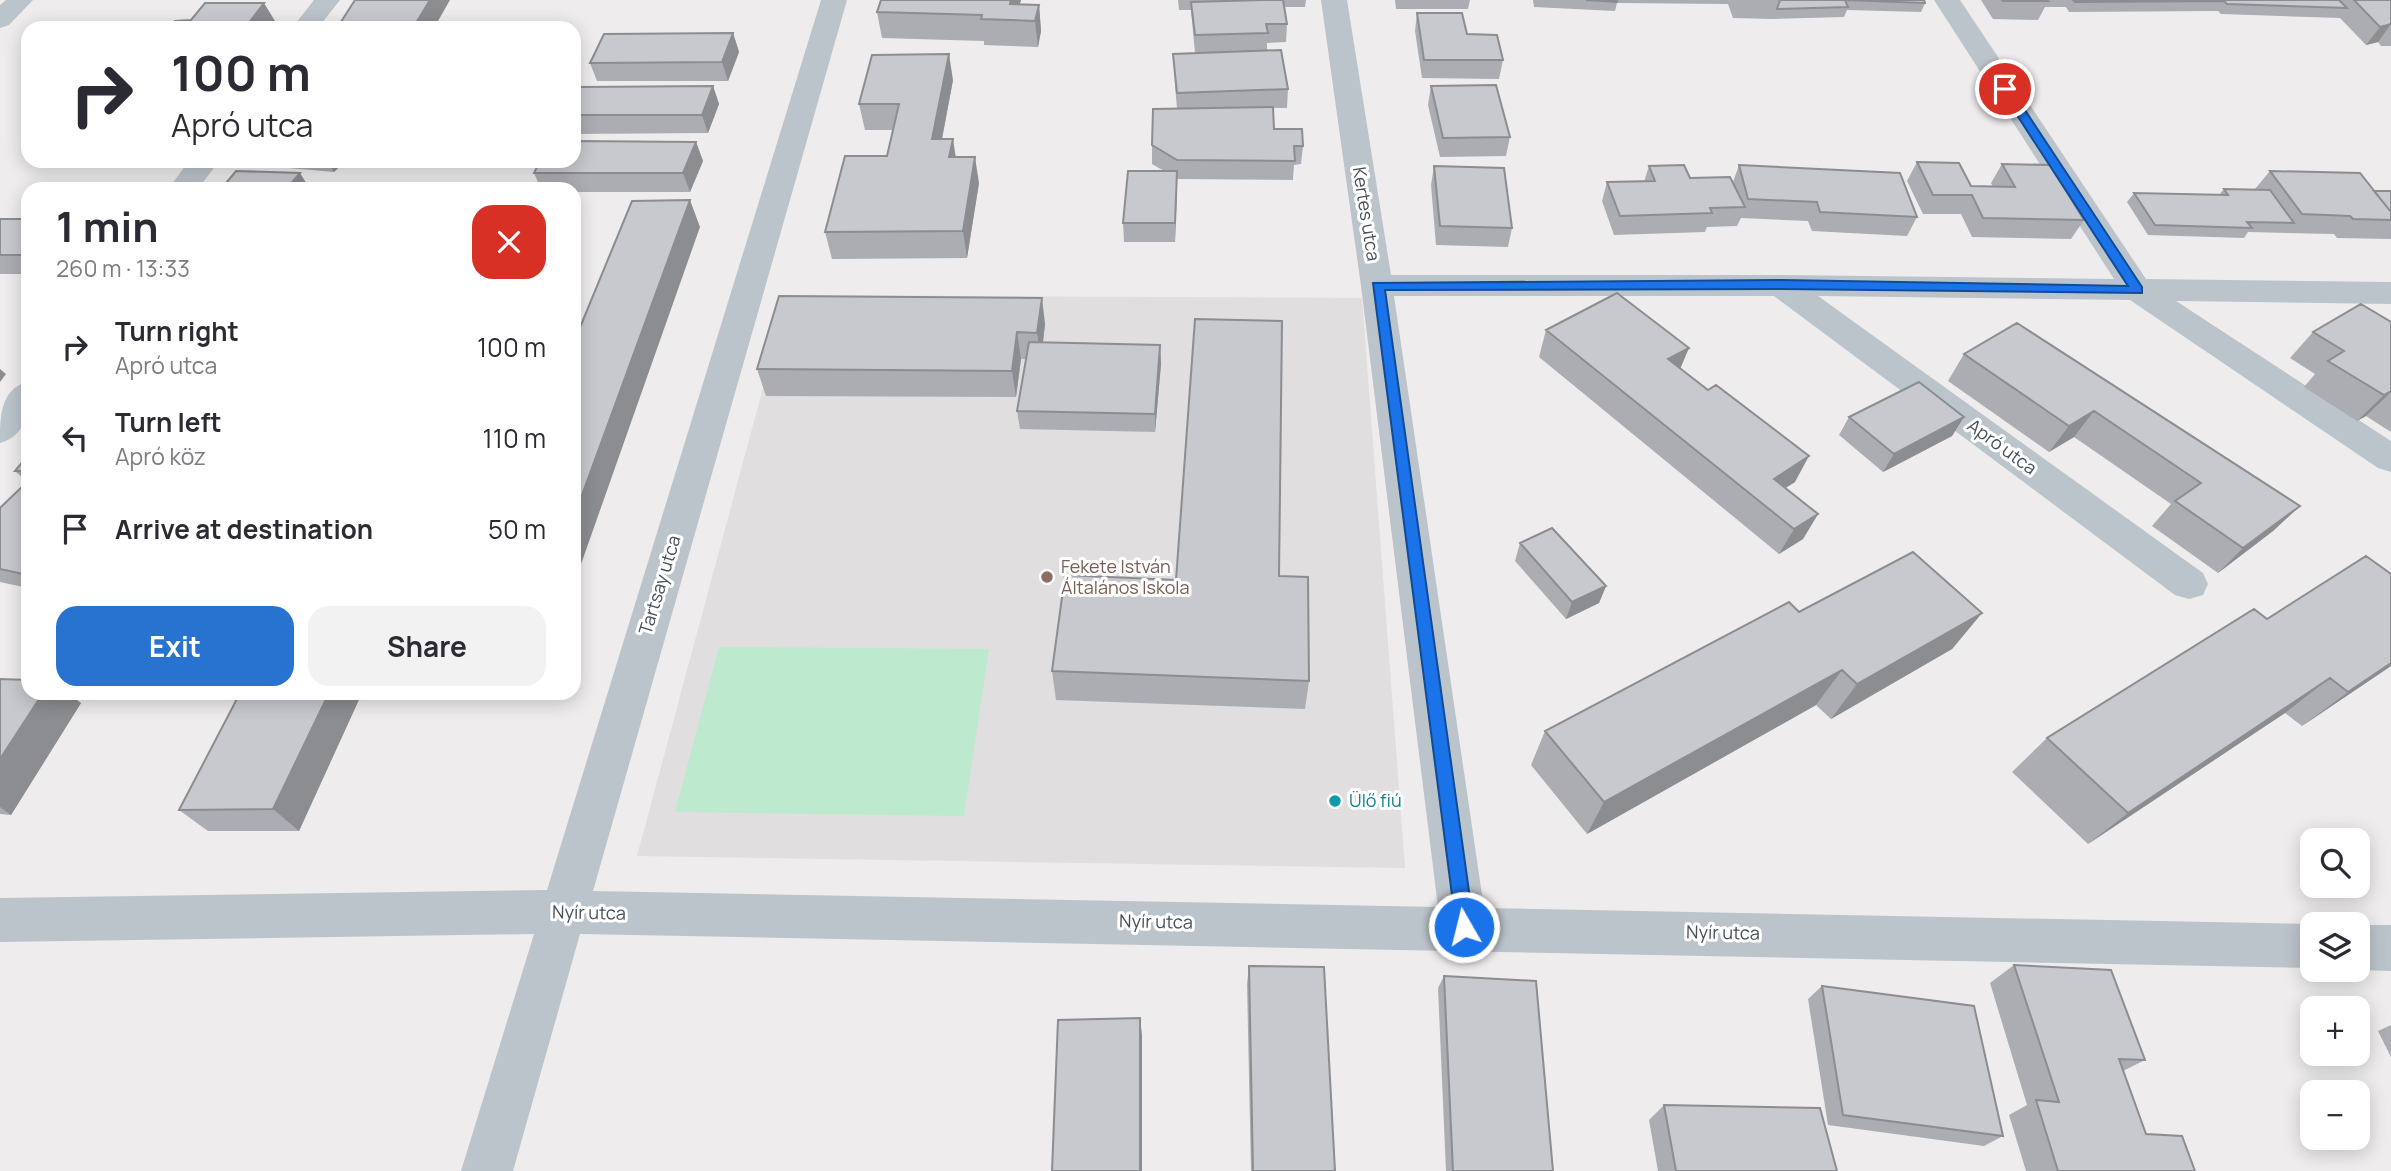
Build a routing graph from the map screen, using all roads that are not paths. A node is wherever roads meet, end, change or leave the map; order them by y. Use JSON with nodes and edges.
{"nodes":[{"id":1,"x":20,"y":0,"type":"edge"},
{"id":2,"x":327,"y":0,"type":"edge"},
{"id":3,"x":834,"y":0,"type":"edge"},
{"id":4,"x":1334,"y":0,"type":"edge"},
{"id":5,"x":1947,"y":0,"type":"edge"},
{"id":6,"x":0,"y":20,"type":"edge"},
{"id":7,"x":311,"y":21,"type":"edge"},
{"id":8,"x":1781,"y":285,"type":"junction"},
{"id":9,"x":1377,"y":286,"type":"junction"},
{"id":10,"x":2137,"y":290,"type":"junction"},
{"id":11,"x":2391,"y":292,"type":"edge"},
{"id":12,"x":21,"y":402,"type":"edge"},
{"id":13,"x":0,"y":430,"type":"edge"},
{"id":14,"x":2391,"y":459,"type":"edge"},
{"id":15,"x":2189,"y":584,"type":"dead end"},
{"id":16,"x":564,"y":912,"type":"junction"},
{"id":17,"x":0,"y":920,"type":"edge"},
{"id":18,"x":1464,"y":927,"type":"junction"},
{"id":19,"x":2300,"y":946,"type":"edge"},
{"id":20,"x":2370,"y":947,"type":"edge"},
{"id":21,"x":2391,"y":948,"type":"edge"},
{"id":22,"x":486,"y":1171,"type":"edge"}],
"edges":[{"from":1,"to":6,"type":"street"},
{"from":2,"to":7,"type":"street"},
{"from":3,"to":16,"type":"street","name":"Tartsay utca"},
{"from":4,"to":9,"type":"street","name":"Kertes utca"},
{"from":5,"to":10,"type":"street"},
{"from":8,"to":9,"type":"street"},
{"from":8,"to":10,"type":"street"},
{"from":8,"to":15,"type":"street","name":"Apró utca"},
{"from":9,"to":18,"type":"street","name":"Kertes utca"},
{"from":10,"to":11,"type":"street"},
{"from":10,"to":14,"type":"street"},
{"from":12,"to":13,"type":"street"},
{"from":16,"to":17,"type":"street","name":"Nyír utca"},
{"from":16,"to":18,"type":"street","name":"Nyír utca"},
{"from":16,"to":22,"type":"street","name":"Tartsay utca"},
{"from":18,"to":19,"type":"street","name":"Nyír utca"},
{"from":20,"to":21,"type":"street"}]}
